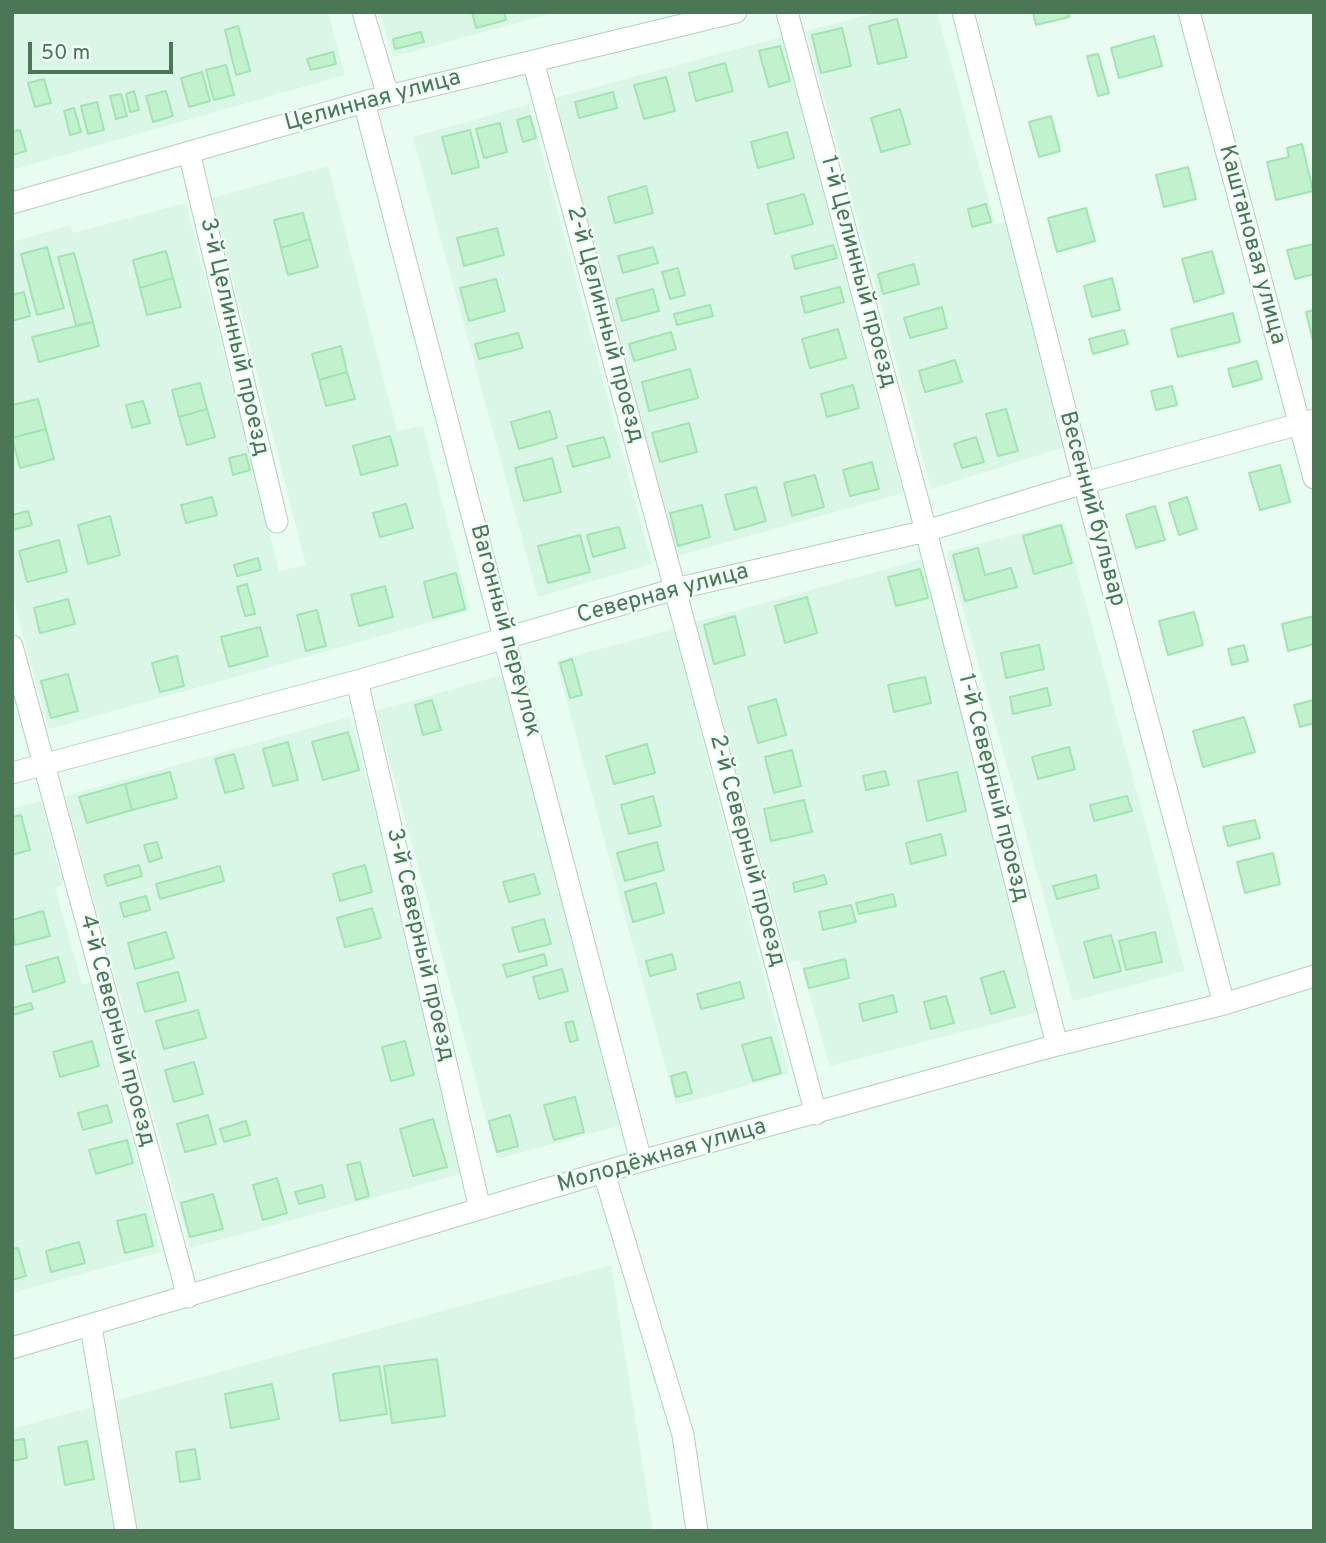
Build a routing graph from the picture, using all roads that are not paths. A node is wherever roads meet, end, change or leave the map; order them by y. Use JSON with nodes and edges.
{"nodes":[{"id":1,"x":363,"y":12,"type":"edge"},
{"id":2,"x":736,"y":12,"type":"edge"},
{"id":3,"x":787,"y":12,"type":"edge"},
{"id":4,"x":963,"y":12,"type":"edge"},
{"id":5,"x":1189,"y":12,"type":"edge"},
{"id":6,"x":533,"y":61,"type":"junction"},
{"id":7,"x":388,"y":96,"type":"junction"},
{"id":8,"x":364,"y":102,"type":"junction"},
{"id":9,"x":189,"y":152,"type":"junction"},
{"id":10,"x":12,"y":203,"type":"edge"},
{"id":11,"x":1306,"y":422,"type":"edge"},
{"id":12,"x":1314,"y":478,"type":"edge"},
{"id":13,"x":1084,"y":483,"type":"junction"},
{"id":14,"x":277,"y":522,"type":"dead end"},
{"id":15,"x":926,"y":531,"type":"junction"},
{"id":16,"x":675,"y":589,"type":"junction"},
{"id":17,"x":507,"y":639,"type":"junction"},
{"id":18,"x":12,"y":646,"type":"edge"},
{"id":19,"x":357,"y":681,"type":"junction"},
{"id":20,"x":44,"y":764,"type":"junction"},
{"id":21,"x":12,"y":773,"type":"edge"},
{"id":22,"x":1314,"y":976,"type":"edge"},
{"id":23,"x":1224,"y":1004,"type":"junction"},
{"id":24,"x":1057,"y":1045,"type":"junction"},
{"id":25,"x":816,"y":1114,"type":"junction"},
{"id":26,"x":641,"y":1161,"type":"junction"},
{"id":27,"x":604,"y":1173,"type":"junction"},
{"id":28,"x":481,"y":1209,"type":"junction"},
{"id":29,"x":188,"y":1297,"type":"junction"},
{"id":30,"x":91,"y":1326,"type":"junction"},
{"id":31,"x":12,"y":1348,"type":"edge"},
{"id":32,"x":127,"y":1531,"type":"edge"},
{"id":33,"x":696,"y":1531,"type":"edge"}],
"edges":[{"from":1,"to":7,"type":"street"},
{"from":2,"to":6,"type":"street","name":"Целинная улица"},
{"from":3,"to":15,"type":"street","name":"1-й Целинный проезд"},
{"from":4,"to":13,"type":"street","name":"Весенний бульвар"},
{"from":5,"to":11,"type":"street","name":"Каштановая улица"},
{"from":6,"to":7,"type":"street","name":"Целинная улица"},
{"from":6,"to":16,"type":"street","name":"2-й Целинный проезд"},
{"from":7,"to":8,"type":"street","name":"Целинная улица"},
{"from":8,"to":9,"type":"street","name":"Целинная улица"},
{"from":8,"to":17,"type":"street","name":"Вагонный переулок"},
{"from":9,"to":10,"type":"street","name":"Целинная улица"},
{"from":9,"to":14,"type":"street","name":"3-й Целинный проезд"},
{"from":11,"to":12,"type":"street","name":"Каштановая улица"},
{"from":11,"to":13,"type":"street","name":"Северная улица"},
{"from":13,"to":15,"type":"street","name":"Северная улица"},
{"from":13,"to":23,"type":"street","name":"Весенний бульвар"},
{"from":15,"to":16,"type":"street","name":"Северная улица"},
{"from":15,"to":24,"type":"street","name":"1-й Северный проезд"},
{"from":16,"to":17,"type":"street","name":"Северная улица"},
{"from":16,"to":25,"type":"street","name":"2-й Северный проезд"},
{"from":17,"to":19,"type":"street","name":"Северная улица"},
{"from":17,"to":26,"type":"street","name":"Вагонный переулок"},
{"from":18,"to":20,"type":"street","name":"4-й Северный проезд"},
{"from":19,"to":20,"type":"street","name":"Северная улица"},
{"from":19,"to":28,"type":"street","name":"3-й Северный проезд"},
{"from":20,"to":21,"type":"street","name":"Северная улица"},
{"from":20,"to":29,"type":"street","name":"4-й Северный проезд"},
{"from":22,"to":23,"type":"street","name":"Молодёжная улица"},
{"from":23,"to":24,"type":"street","name":"Молодёжная улица"},
{"from":24,"to":25,"type":"street","name":"Молодёжная улица"},
{"from":25,"to":26,"type":"street","name":"Молодёжная улица"},
{"from":26,"to":27,"type":"street","name":"Молодёжная улица"},
{"from":27,"to":28,"type":"street","name":"Молодёжная улица"},
{"from":27,"to":33,"type":"street"},
{"from":28,"to":29,"type":"street","name":"Молодёжная улица"},
{"from":29,"to":30,"type":"street","name":"Молодёжная улица"},
{"from":30,"to":31,"type":"street","name":"Молодёжная улица"},
{"from":30,"to":32,"type":"street"}]}
